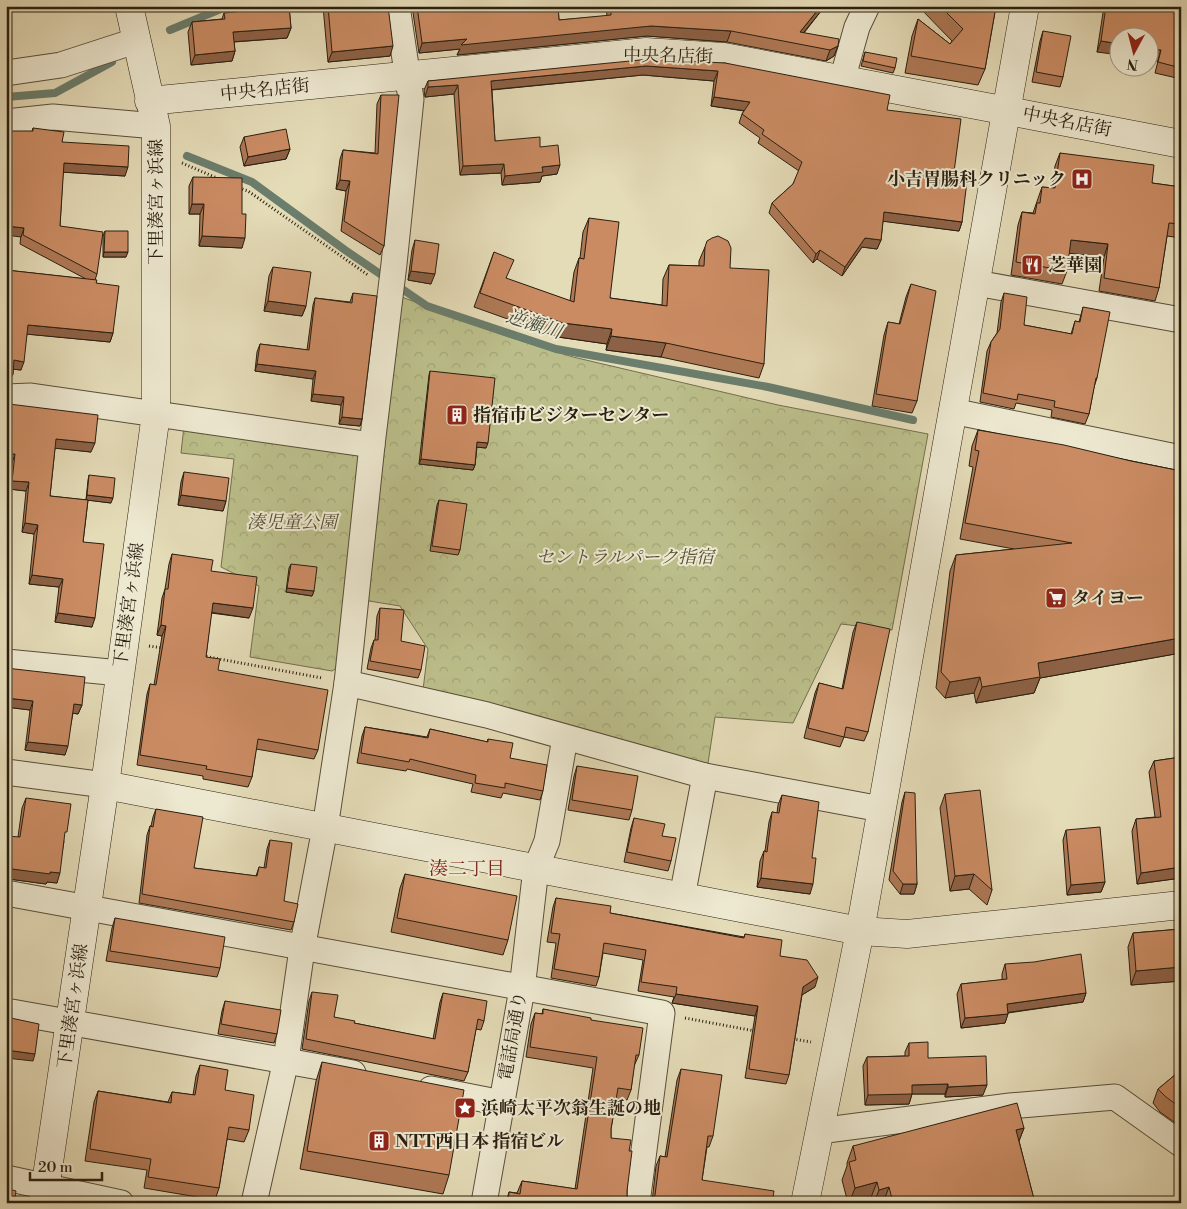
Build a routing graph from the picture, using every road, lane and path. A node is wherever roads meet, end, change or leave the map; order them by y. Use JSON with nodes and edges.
{"nodes":[{"id":1,"x":128,"y":6,"type":"edge"},
{"id":2,"x":398,"y":6,"type":"edge"},
{"id":3,"x":867,"y":6,"type":"edge"},
{"id":4,"x":1025,"y":6,"type":"edge"},
{"id":5,"x":135,"y":41,"type":"junction"},
{"id":6,"x":6,"y":73,"type":"edge"},
{"id":7,"x":407,"y":75,"type":"junction"},
{"id":8,"x":842,"y":80,"type":"junction"},
{"id":9,"x":1006,"y":111,"type":"junction"},
{"id":10,"x":6,"y":122,"type":"edge"},
{"id":11,"x":154,"y":126,"type":"junction"},
{"id":12,"x":1181,"y":144,"type":"edge"},
{"id":13,"x":220,"y":180,"type":"edge"},
{"id":14,"x":239,"y":188,"type":"edge"},
{"id":15,"x":976,"y":283,"type":"junction"},
{"id":16,"x":391,"y":292,"type":"junction"},
{"id":17,"x":1181,"y":320,"type":"edge"},
{"id":18,"x":6,"y":397,"type":"edge"},
{"id":19,"x":952,"y":411,"type":"junction"},
{"id":20,"x":156,"y":414,"type":"junction"},
{"id":21,"x":372,"y":445,"type":"junction"},
{"id":22,"x":1181,"y":458,"type":"edge"},
{"id":23,"x":124,"y":641,"type":"junction"},
{"id":24,"x":172,"y":650,"type":"edge"},
{"id":25,"x":202,"y":656,"type":"edge"},
{"id":26,"x":6,"y":662,"type":"edge"},
{"id":27,"x":120,"y":674,"type":"junction"},
{"id":28,"x":347,"y":683,"type":"junction"},
{"id":29,"x":565,"y":738,"type":"junction"},
{"id":30,"x":6,"y":772,"type":"edge"},
{"id":31,"x":705,"y":776,"type":"junction"},
{"id":32,"x":105,"y":785,"type":"junction"},
{"id":33,"x":882,"y":810,"type":"junction"},
{"id":34,"x":325,"y":828,"type":"junction"},
{"id":35,"x":536,"y":868,"type":"junction"},
{"id":36,"x":6,"y":893,"type":"edge"},
{"id":37,"x":682,"y":897,"type":"junction"},
{"id":38,"x":1181,"y":905,"type":"edge"},
{"id":39,"x":87,"y":908,"type":"junction"},
{"id":40,"x":860,"y":931,"type":"junction"},
{"id":41,"x":302,"y":949,"type":"junction"},
{"id":42,"x":522,"y":989,"type":"junction"},
{"id":43,"x":6,"y":1011,"type":"edge"},
{"id":44,"x":662,"y":1013,"type":"junction"},
{"id":45,"x":70,"y":1022,"type":"junction"},
{"id":46,"x":759,"y":1032,"type":"edge"},
{"id":47,"x":788,"y":1038,"type":"edge"},
{"id":48,"x":836,"y":1047,"type":"junction"},
{"id":49,"x":286,"y":1060,"type":"junction"},
{"id":50,"x":370,"y":1077,"type":"edge"},
{"id":51,"x":408,"y":1084,"type":"edge"},
{"id":52,"x":502,"y":1103,"type":"junction"},
{"id":53,"x":819,"y":1131,"type":"junction"},
{"id":54,"x":1181,"y":1144,"type":"edge"},
{"id":55,"x":6,"y":1178,"type":"edge"},
{"id":56,"x":45,"y":1195,"type":"edge"},
{"id":57,"x":121,"y":1203,"type":"edge"},
{"id":58,"x":254,"y":1203,"type":"edge"},
{"id":59,"x":484,"y":1203,"type":"edge"},
{"id":60,"x":637,"y":1203,"type":"edge"},
{"id":61,"x":805,"y":1203,"type":"edge"}],
"edges":[{"from":1,"to":5,"type":"street","name":"下里湊宮ヶ浜線"},
{"from":2,"to":7,"type":"street"},
{"from":3,"to":8,"type":"street"},
{"from":4,"to":9,"type":"street"},
{"from":5,"to":6,"type":"street"},
{"from":5,"to":11,"type":"street","name":"下里湊宮ヶ浜線"},
{"from":7,"to":8,"type":"street","name":"中央名店街"},
{"from":7,"to":11,"type":"street","name":"中央名店街"},
{"from":7,"to":16,"type":"street"},
{"from":8,"to":9,"type":"street","name":"中央名店街"},
{"from":9,"to":12,"type":"street","name":"中央名店街"},
{"from":9,"to":15,"type":"street"},
{"from":10,"to":11,"type":"street"},
{"from":11,"to":13,"type":"path"},
{"from":11,"to":20,"type":"street","name":"下里湊宮ヶ浜線"},
{"from":14,"to":16,"type":"path"},
{"from":15,"to":17,"type":"street"},
{"from":15,"to":19,"type":"street"},
{"from":16,"to":21,"type":"street"},
{"from":18,"to":20,"type":"street"},
{"from":19,"to":22,"type":"street"},
{"from":19,"to":33,"type":"street"},
{"from":20,"to":21,"type":"street"},
{"from":20,"to":23,"type":"street","name":"下里湊宮ヶ浜線"},
{"from":21,"to":28,"type":"street"},
{"from":23,"to":24,"type":"path"},
{"from":23,"to":27,"type":"street","name":"下里湊宮ヶ浜線"},
{"from":25,"to":28,"type":"path"},
{"from":26,"to":27,"type":"street"},
{"from":27,"to":32,"type":"street","name":"下里湊宮ヶ浜線"},
{"from":28,"to":29,"type":"street"},
{"from":28,"to":34,"type":"street"},
{"from":29,"to":31,"type":"street"},
{"from":29,"to":35,"type":"street","name":"電話局通り"},
{"from":30,"to":32,"type":"street"},
{"from":31,"to":33,"type":"street"},
{"from":31,"to":37,"type":"street"},
{"from":32,"to":34,"type":"street"},
{"from":32,"to":39,"type":"street","name":"下里湊宮ヶ浜線"},
{"from":33,"to":40,"type":"street"},
{"from":34,"to":35,"type":"street"},
{"from":34,"to":41,"type":"street"},
{"from":35,"to":37,"type":"street"},
{"from":35,"to":42,"type":"street","name":"電話局通り"},
{"from":36,"to":39,"type":"street"},
{"from":37,"to":40,"type":"street"},
{"from":38,"to":40,"type":"street"},
{"from":39,"to":41,"type":"street"},
{"from":39,"to":45,"type":"street","name":"下里湊宮ヶ浜線"},
{"from":40,"to":48,"type":"street"},
{"from":41,"to":42,"type":"street"},
{"from":41,"to":49,"type":"street"},
{"from":42,"to":44,"type":"street"},
{"from":42,"to":52,"type":"street","name":"電話局通り"},
{"from":43,"to":45,"type":"street"},
{"from":44,"to":46,"type":"path"},
{"from":44,"to":60,"type":"street"},
{"from":45,"to":49,"type":"street"},
{"from":45,"to":56,"type":"street","name":"下里湊宮ヶ浜線"},
{"from":47,"to":48,"type":"path"},
{"from":48,"to":53,"type":"street"},
{"from":49,"to":50,"type":"street"},
{"from":49,"to":58,"type":"street"},
{"from":51,"to":52,"type":"street"},
{"from":52,"to":59,"type":"street","name":"電話局通り"},
{"from":53,"to":54,"type":"street"},
{"from":53,"to":61,"type":"street"},
{"from":55,"to":56,"type":"street"},
{"from":56,"to":57,"type":"street"}]}
